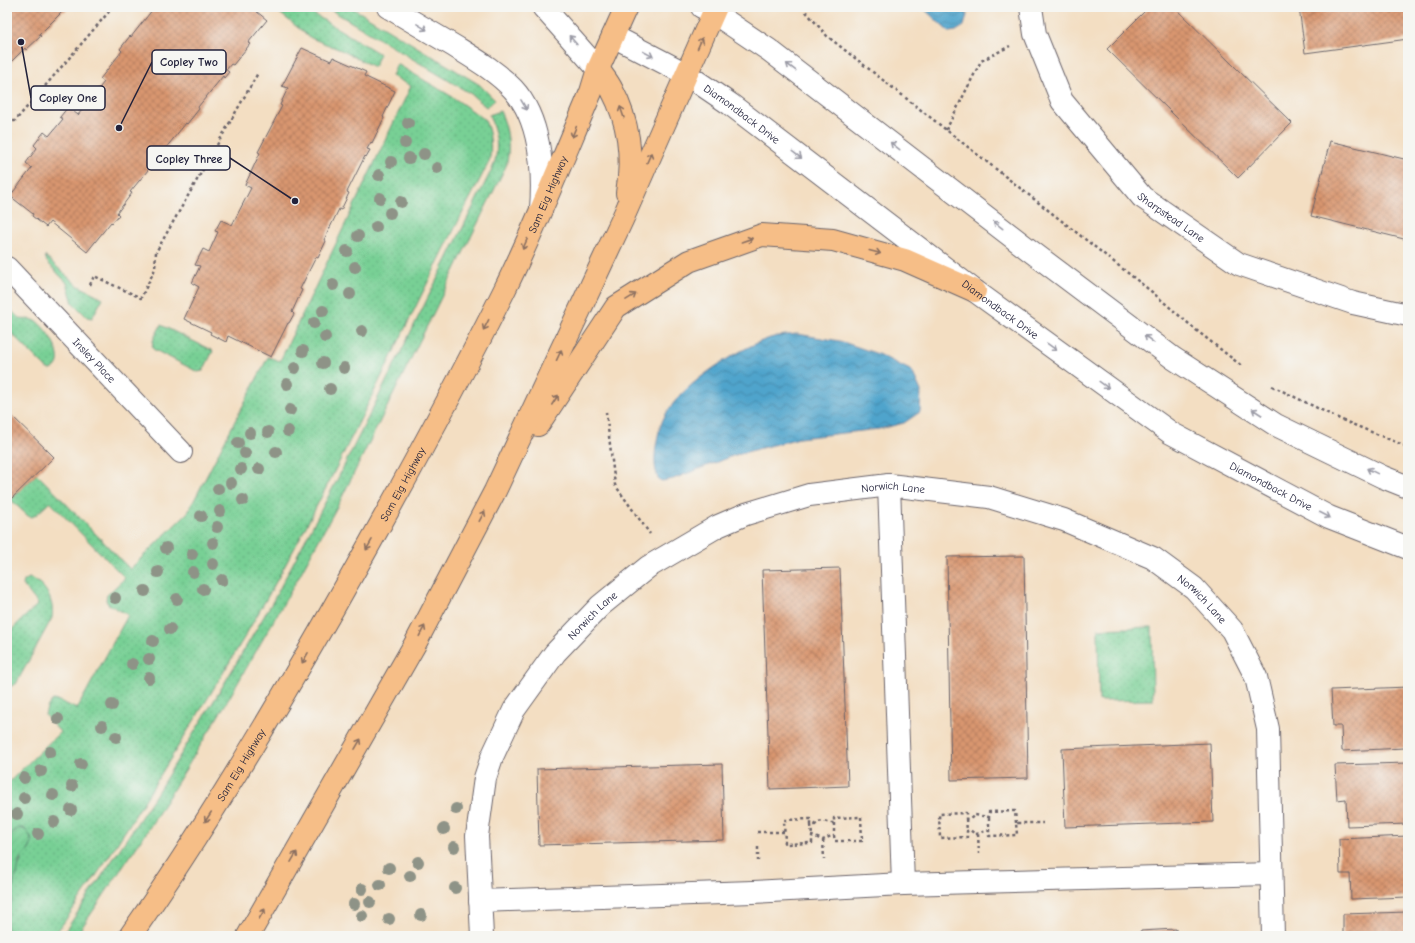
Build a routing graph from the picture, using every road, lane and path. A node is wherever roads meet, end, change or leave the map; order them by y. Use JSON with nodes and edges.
{"nodes":[{"id":1,"x":113,"y":7,"type":"edge"},
{"id":2,"x":388,"y":7,"type":"edge"},
{"id":3,"x":543,"y":7,"type":"edge"},
{"id":4,"x":626,"y":7,"type":"edge"},
{"id":5,"x":802,"y":7,"type":"edge"},
{"id":6,"x":1031,"y":7,"type":"edge"},
{"id":7,"x":711,"y":9,"type":"edge"},
{"id":8,"x":1035,"y":34,"type":"junction"},
{"id":9,"x":613,"y":36,"type":"junction"},
{"id":10,"x":598,"y":69,"type":"junction"},
{"id":11,"x":258,"y":73,"type":"dead end"},
{"id":12,"x":686,"y":74,"type":"junction"},
{"id":13,"x":7,"y":121,"type":"edge"},
{"id":14,"x":946,"y":130,"type":"junction"},
{"id":15,"x":541,"y":208,"type":"junction"},
{"id":16,"x":622,"y":220,"type":"junction"},
{"id":17,"x":7,"y":268,"type":"edge"},
{"id":18,"x":90,"y":286,"type":"dead end"},
{"id":19,"x":975,"y":291,"type":"junction"},
{"id":20,"x":1408,"y":315,"type":"edge"},
{"id":21,"x":1245,"y":369,"type":"dead end"},
{"id":22,"x":1267,"y":383,"type":"dead end"},
{"id":23,"x":606,"y":412,"type":"dead end"},
{"id":24,"x":1408,"y":447,"type":"edge"},
{"id":25,"x":181,"y":452,"type":"dead end"},
{"id":26,"x":889,"y":485,"type":"junction"},
{"id":27,"x":1408,"y":487,"type":"edge"},
{"id":28,"x":495,"y":492,"type":"junction"},
{"id":29,"x":1408,"y":548,"type":"edge"},
{"id":30,"x":667,"y":556,"type":"junction"},
{"id":31,"x":989,"y":818,"type":"junction"},
{"id":32,"x":966,"y":819,"type":"junction"},
{"id":33,"x":1016,"y":823,"type":"junction"},
{"id":34,"x":1043,"y":823,"type":"dead end"},
{"id":35,"x":834,"y":824,"type":"junction"},
{"id":36,"x":811,"y":825,"type":"junction"},
{"id":37,"x":990,"y":830,"type":"junction"},
{"id":38,"x":967,"y":831,"type":"junction"},
{"id":39,"x":758,"y":832,"type":"dead end"},
{"id":40,"x":785,"y":832,"type":"junction"},
{"id":41,"x":978,"y":834,"type":"junction"},
{"id":42,"x":812,"y":836,"type":"junction"},
{"id":43,"x":834,"y":836,"type":"junction"},
{"id":44,"x":823,"y":840,"type":"junction"},
{"id":45,"x":758,"y":847,"type":"dead end"},
{"id":46,"x":979,"y":854,"type":"dead end"},
{"id":47,"x":824,"y":859,"type":"dead end"},
{"id":48,"x":758,"y":861,"type":"dead end"},
{"id":49,"x":1271,"y":874,"type":"junction"},
{"id":50,"x":903,"y":884,"type":"junction"},
{"id":51,"x":480,"y":901,"type":"junction"},
{"id":52,"x":149,"y":909,"type":"junction"},
{"id":53,"x":123,"y":936,"type":"edge"},
{"id":54,"x":130,"y":936,"type":"edge"},
{"id":55,"x":248,"y":936,"type":"edge"},
{"id":56,"x":482,"y":936,"type":"edge"},
{"id":57,"x":1274,"y":936,"type":"edge"}],
"edges":[{"from":1,"to":13,"type":"path"},
{"from":2,"to":15,"type":"street","one_way":true},
{"from":10,"to":3,"type":"street","one_way":true},
{"from":4,"to":9,"type":"main road","name":"Sam Eig Highway"},
{"from":5,"to":14,"type":"path"},
{"from":6,"to":8,"type":"street","name":"Sharpstead Lane"},
{"from":12,"to":7,"type":"main road","one_way":true},
{"from":27,"to":7,"type":"street","one_way":true},
{"from":8,"to":14,"type":"path"},
{"from":8,"to":20,"type":"street","name":"Sharpstead Lane"},
{"from":9,"to":10,"type":"main road","name":"Sam Eig Highway"},
{"from":9,"to":12,"type":"street","name":"Diamondback Drive","one_way":true},
{"from":10,"to":15,"type":"main road","name":"Sam Eig Highway","one_way":true},
{"from":16,"to":10,"type":"main road","one_way":true},
{"from":11,"to":18,"type":"path"},
{"from":16,"to":12,"type":"main road","one_way":true},
{"from":12,"to":19,"type":"street","name":"Diamondback Drive","one_way":true},
{"from":14,"to":21,"type":"path"},
{"from":15,"to":52,"type":"main road","name":"Sam Eig Highway","one_way":true},
{"from":28,"to":16,"type":"main road","one_way":true},
{"from":17,"to":25,"type":"street","name":"Insley Place"},
{"from":28,"to":19,"type":"main road","one_way":true},
{"from":19,"to":29,"type":"street","name":"Diamondback Drive","one_way":true},
{"from":22,"to":24,"type":"path"},
{"from":23,"to":30,"type":"path"},
{"from":26,"to":30,"type":"street","name":"Norwich Lane"},
{"from":26,"to":49,"type":"street","name":"Norwich Lane"},
{"from":26,"to":50,"type":"street"},
{"from":55,"to":28,"type":"main road","one_way":true},
{"from":30,"to":51,"type":"street","name":"Norwich Lane"},
{"from":31,"to":32,"type":"path"},
{"from":31,"to":33,"type":"path"},
{"from":31,"to":37,"type":"path"},
{"from":32,"to":38,"type":"path"},
{"from":32,"to":38,"type":"path"},
{"from":33,"to":34,"type":"path"},
{"from":33,"to":37,"type":"path"},
{"from":35,"to":36,"type":"path"},
{"from":35,"to":43,"type":"path"},
{"from":35,"to":43,"type":"path"},
{"from":36,"to":40,"type":"path"},
{"from":36,"to":42,"type":"path"},
{"from":37,"to":41,"type":"path"},
{"from":38,"to":41,"type":"path"},
{"from":39,"to":40,"type":"path"},
{"from":40,"to":42,"type":"path"},
{"from":41,"to":46,"type":"path"},
{"from":42,"to":44,"type":"path"},
{"from":43,"to":44,"type":"path"},
{"from":44,"to":47,"type":"path"},
{"from":45,"to":48,"type":"path"},
{"from":49,"to":50,"type":"street"},
{"from":49,"to":57,"type":"street","name":"Norwich Lane"},
{"from":50,"to":51,"type":"street"},
{"from":51,"to":56,"type":"street","name":"Norwich Lane"},
{"from":52,"to":53,"type":"main road"},
{"from":52,"to":54,"type":"main road","name":"Sam Eig Highway"}]}
